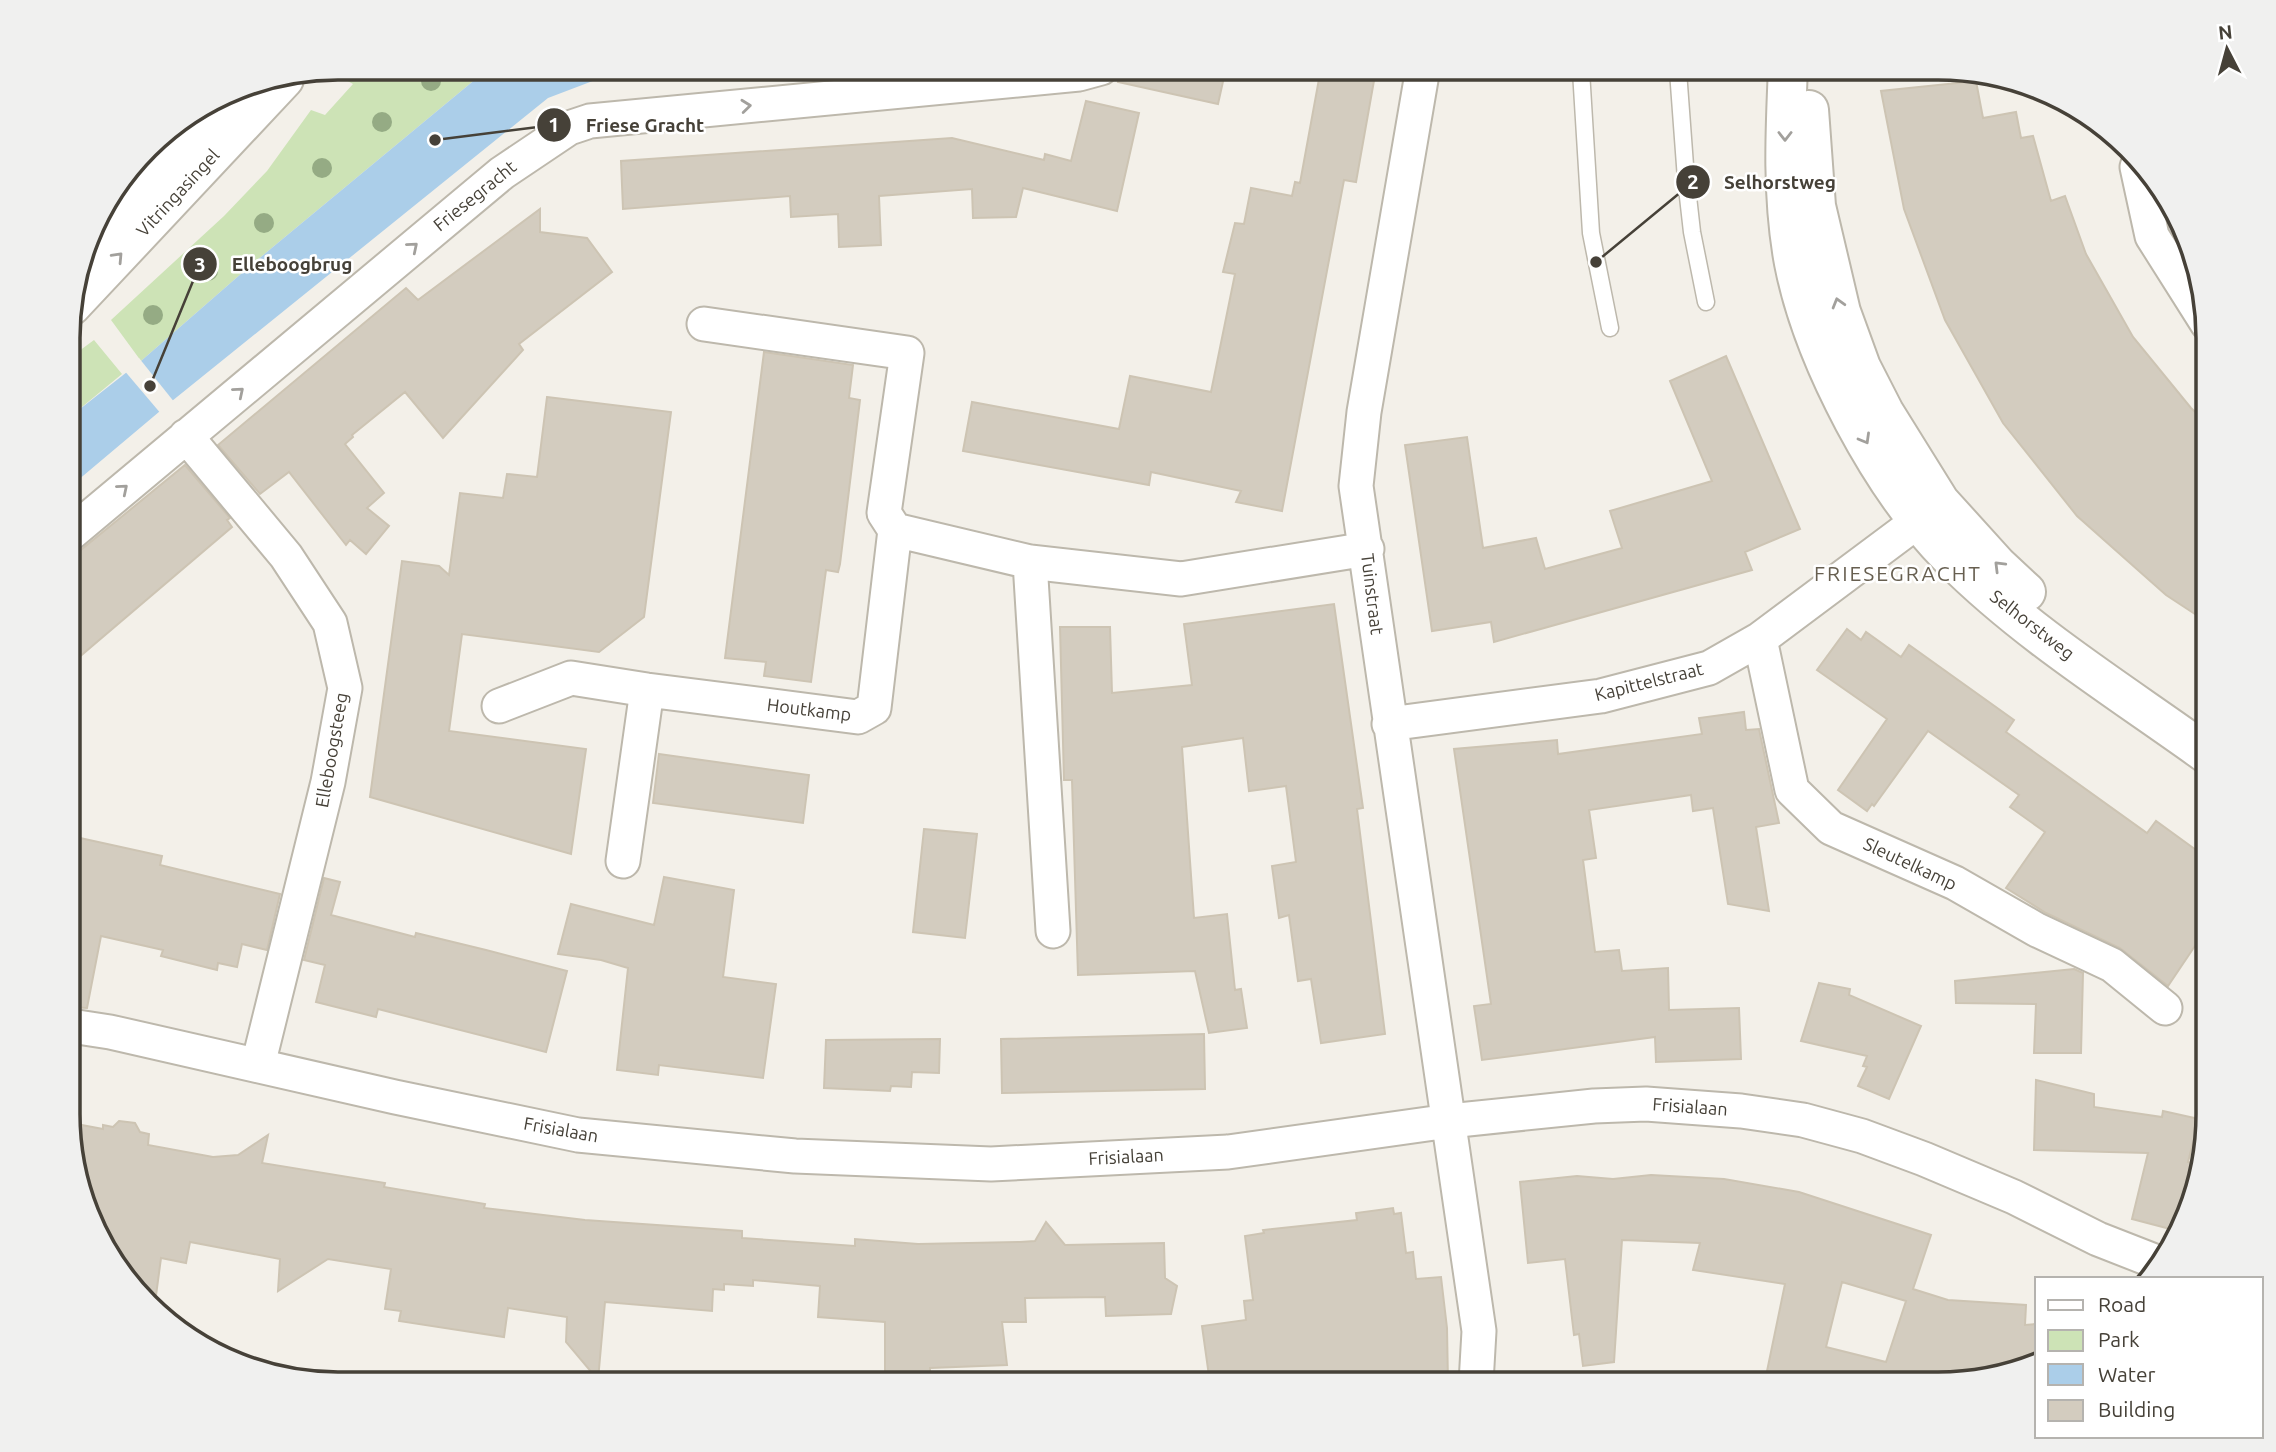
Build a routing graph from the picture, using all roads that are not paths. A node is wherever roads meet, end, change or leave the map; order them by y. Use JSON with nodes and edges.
{"nodes":[{"id":1,"x":1017,"y":80,"type":"edge"},
{"id":2,"x":1421,"y":80,"type":"edge"},
{"id":3,"x":1582,"y":80,"type":"edge"},
{"id":4,"x":1679,"y":80,"type":"edge"},
{"id":5,"x":1799,"y":80,"type":"edge"},
{"id":6,"x":275,"y":88,"type":"edge"},
{"id":7,"x":213,"y":113,"type":"edge"},
{"id":8,"x":2140,"y":179,"type":"edge"},
{"id":9,"x":106,"y":227,"type":"edge"},
{"id":10,"x":85,"y":292,"type":"edge"},
{"id":11,"x":2192,"y":300,"type":"edge"},
{"id":12,"x":1706,"y":302,"type":"dead end"},
{"id":13,"x":704,"y":324,"type":"dead end"},
{"id":14,"x":1611,"y":328,"type":"dead end"},
{"id":15,"x":186,"y":436,"type":"junction"},
{"id":16,"x":1928,"y":511,"type":"junction"},
{"id":17,"x":80,"y":525,"type":"edge"},
{"id":18,"x":895,"y":530,"type":"junction"},
{"id":19,"x":1367,"y":549,"type":"junction"},
{"id":20,"x":1030,"y":562,"type":"junction"},
{"id":21,"x":1760,"y":639,"type":"junction"},
{"id":22,"x":647,"y":690,"type":"junction"},
{"id":23,"x":499,"y":706,"type":"dead end"},
{"id":24,"x":2196,"y":720,"type":"edge"},
{"id":25,"x":1389,"y":724,"type":"junction"},
{"id":26,"x":2196,"y":746,"type":"edge"},
{"id":27,"x":623,"y":861,"type":"dead end"},
{"id":28,"x":1053,"y":931,"type":"dead end"},
{"id":29,"x":2165,"y":1008,"type":"dead end"},
{"id":30,"x":80,"y":1027,"type":"edge"},
{"id":31,"x":258,"y":1065,"type":"junction"},
{"id":32,"x":1449,"y":1121,"type":"junction"},
{"id":33,"x":2150,"y":1259,"type":"edge"},
{"id":34,"x":1477,"y":1372,"type":"edge"}],
"edges":[{"from":15,"to":1,"type":"street","name":"Friesegracht","one_way":true},
{"from":2,"to":19,"type":"street","name":"Tuinstraat"},
{"from":3,"to":14,"type":"lane"},
{"from":4,"to":12,"type":"lane"},
{"from":5,"to":16,"type":"street","name":"Selhorstweg"},
{"from":10,"to":6,"type":"street","name":"Vitringasingel","one_way":true},
{"from":7,"to":9,"type":"street","name":"Vitringasingel"},
{"from":8,"to":11,"type":"street"},
{"from":13,"to":18,"type":"street","name":"Houtkamp"},
{"from":17,"to":15,"type":"street","name":"Friesegracht","one_way":true},
{"from":15,"to":31,"type":"street","name":"Elleboogsteeg"},
{"from":16,"to":21,"type":"street","name":"Kapittelstraat"},
{"from":24,"to":16,"type":"street","name":"Selhorstweg","one_way":true},
{"from":16,"to":26,"type":"street","name":"Selhorstweg"},
{"from":18,"to":20,"type":"street"},
{"from":18,"to":22,"type":"street","name":"Houtkamp"},
{"from":19,"to":20,"type":"street"},
{"from":19,"to":25,"type":"street","name":"Tuinstraat"},
{"from":20,"to":28,"type":"street"},
{"from":21,"to":25,"type":"street","name":"Kapittelstraat"},
{"from":21,"to":29,"type":"street","name":"Sleutelkamp"},
{"from":22,"to":23,"type":"street","name":"Houtkamp"},
{"from":22,"to":27,"type":"street"},
{"from":25,"to":32,"type":"street","name":"Tuinstraat"},
{"from":30,"to":31,"type":"street","name":"Frisialaan"},
{"from":31,"to":32,"type":"street","name":"Frisialaan"},
{"from":32,"to":33,"type":"street","name":"Frisialaan"},
{"from":32,"to":34,"type":"street","name":"Tuinstraat"}]}
